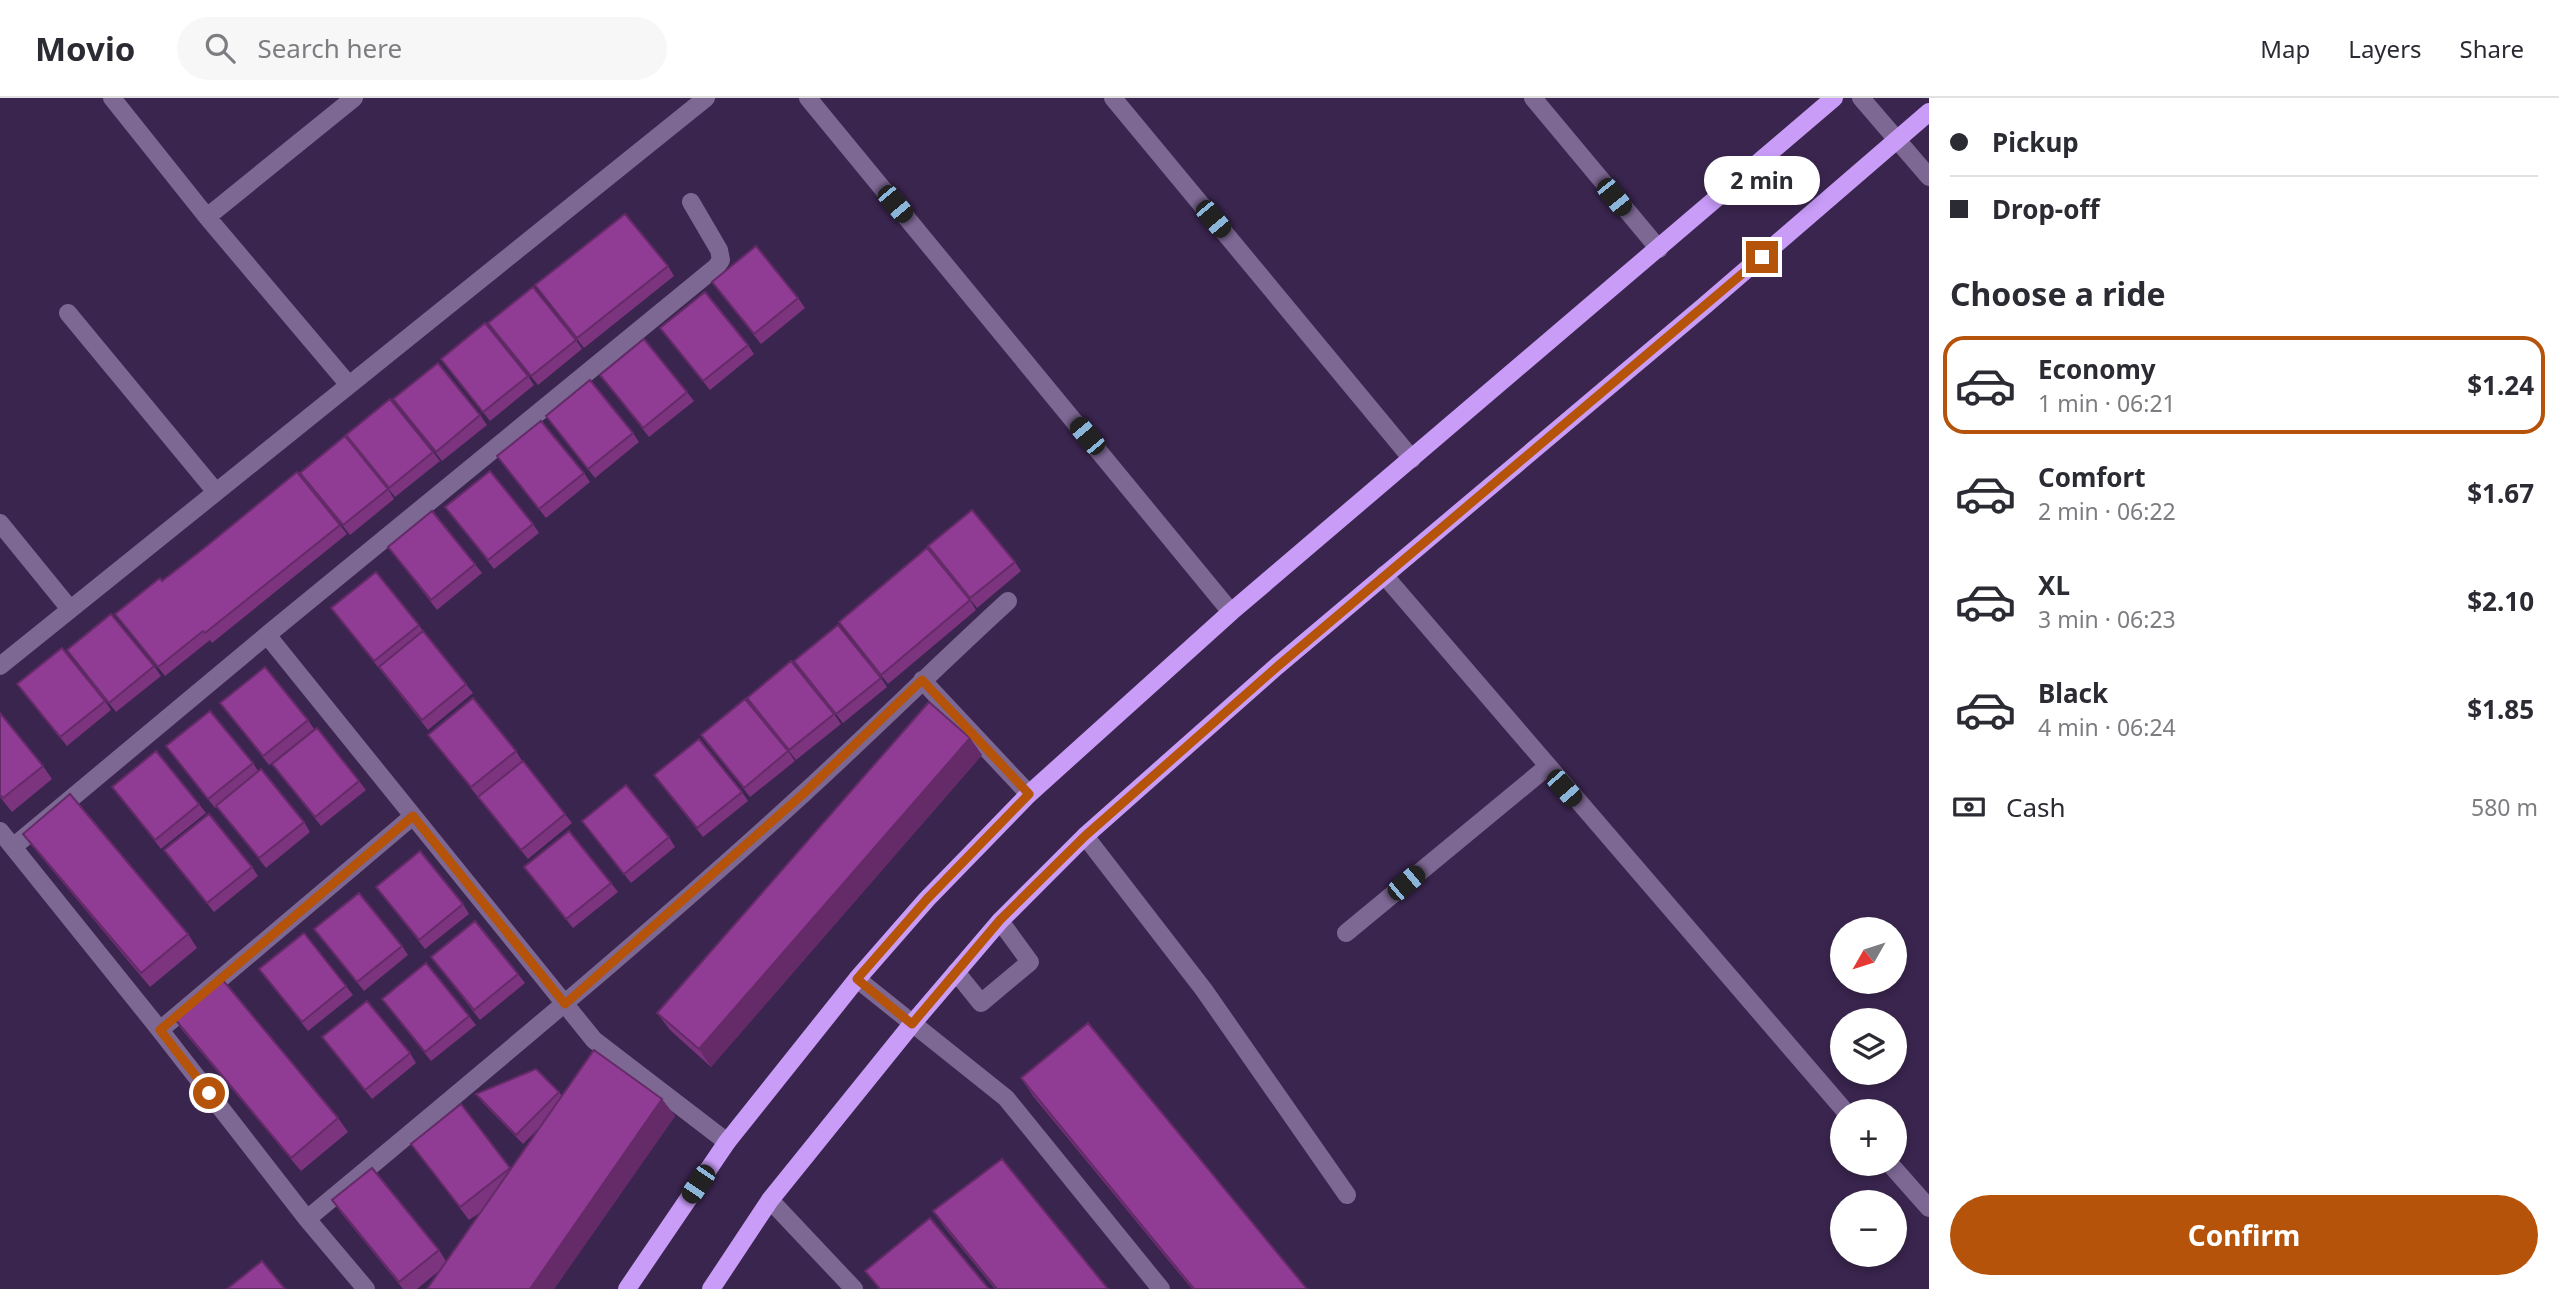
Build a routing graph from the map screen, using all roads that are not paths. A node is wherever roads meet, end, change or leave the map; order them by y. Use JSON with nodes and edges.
{"nodes":[{"id":1,"x":112,"y":98,"type":"edge"},
{"id":2,"x":354,"y":98,"type":"edge"},
{"id":3,"x":706,"y":98,"type":"edge"},
{"id":4,"x":808,"y":98,"type":"edge"},
{"id":5,"x":1113,"y":98,"type":"edge"},
{"id":6,"x":1533,"y":98,"type":"edge"},
{"id":7,"x":1834,"y":98,"type":"edge"},
{"id":8,"x":1861,"y":98,"type":"edge"},
{"id":9,"x":1928,"y":113,"type":"edge"},
{"id":10,"x":1899,"y":139,"type":"junction"},
{"id":11,"x":1929,"y":177,"type":"edge"},
{"id":12,"x":691,"y":202,"type":"dead end"},
{"id":13,"x":207,"y":217,"type":"junction"},
{"id":14,"x":1659,"y":249,"type":"junction"},
{"id":15,"x":68,"y":313,"type":"dead end"},
{"id":16,"x":349,"y":385,"type":"junction"},
{"id":17,"x":1412,"y":459,"type":"junction"},
{"id":18,"x":216,"y":492,"type":"junction"},
{"id":19,"x":0,"y":523,"type":"edge"},
{"id":20,"x":1384,"y":575,"type":"junction"},
{"id":21,"x":1008,"y":601,"type":"dead end"},
{"id":22,"x":70,"y":609,"type":"junction"},
{"id":23,"x":1231,"y":612,"type":"junction"},
{"id":24,"x":267,"y":635,"type":"junction"},
{"id":25,"x":0,"y":666,"type":"edge"},
{"id":26,"x":922,"y":680,"type":"junction"},
{"id":27,"x":1547,"y":768,"type":"junction"},
{"id":28,"x":1029,"y":794,"type":"junction"},
{"id":29,"x":413,"y":816,"type":"junction"},
{"id":30,"x":0,"y":831,"type":"edge"},
{"id":31,"x":1085,"y":836,"type":"junction"},
{"id":32,"x":13,"y":847,"type":"junction"},
{"id":33,"x":1000,"y":920,"type":"junction"},
{"id":34,"x":1346,"y":933,"type":"dead end"},
{"id":35,"x":956,"y":972,"type":"junction"},
{"id":36,"x":857,"y":979,"type":"junction"},
{"id":37,"x":565,"y":1004,"type":"junction"},
{"id":38,"x":912,"y":1024,"type":"junction"},
{"id":39,"x":160,"y":1030,"type":"junction"},
{"id":40,"x":1835,"y":1099,"type":"edge"},
{"id":41,"x":727,"y":1142,"type":"junction"},
{"id":42,"x":1901,"y":1176,"type":"edge"},
{"id":43,"x":1347,"y":1195,"type":"dead end"},
{"id":44,"x":770,"y":1200,"type":"junction"},
{"id":45,"x":1929,"y":1208,"type":"edge"},
{"id":46,"x":307,"y":1219,"type":"junction"},
{"id":47,"x":366,"y":1289,"type":"edge"},
{"id":48,"x":627,"y":1289,"type":"edge"},
{"id":49,"x":711,"y":1289,"type":"edge"},
{"id":50,"x":854,"y":1289,"type":"edge"},
{"id":51,"x":1161,"y":1289,"type":"edge"}],
"edges":[{"from":1,"to":13,"type":"street"},
{"from":2,"to":13,"type":"street"},
{"from":3,"to":16,"type":"street"},
{"from":4,"to":23,"type":"street"},
{"from":5,"to":17,"type":"street"},
{"from":6,"to":14,"type":"street"},
{"from":7,"to":14,"type":"main road"},
{"from":8,"to":10,"type":"street"},
{"from":9,"to":10,"type":"main road"},
{"from":10,"to":11,"type":"street"},
{"from":10,"to":20,"type":"main road"},
{"from":12,"to":24,"type":"street"},
{"from":13,"to":16,"type":"street"},
{"from":14,"to":17,"type":"main road"},
{"from":15,"to":18,"type":"street"},
{"from":16,"to":18,"type":"street"},
{"from":17,"to":23,"type":"main road"},
{"from":18,"to":22,"type":"street"},
{"from":19,"to":22,"type":"street"},
{"from":20,"to":27,"type":"street"},
{"from":20,"to":31,"type":"main road"},
{"from":21,"to":26,"type":"street"},
{"from":22,"to":25,"type":"street"},
{"from":23,"to":28,"type":"main road"},
{"from":24,"to":29,"type":"street"},
{"from":24,"to":32,"type":"street"},
{"from":26,"to":28,"type":"street"},
{"from":26,"to":37,"type":"street"},
{"from":27,"to":34,"type":"street"},
{"from":27,"to":40,"type":"street"},
{"from":28,"to":36,"type":"main road"},
{"from":29,"to":37,"type":"street"},
{"from":29,"to":39,"type":"street"},
{"from":30,"to":32,"type":"street"},
{"from":31,"to":33,"type":"main road"},
{"from":31,"to":43,"type":"street"},
{"from":32,"to":39,"type":"street"},
{"from":33,"to":35,"type":"main road"},
{"from":33,"to":35,"type":"street"},
{"from":35,"to":38,"type":"main road"},
{"from":36,"to":38,"type":"street"},
{"from":36,"to":41,"type":"main road"},
{"from":37,"to":41,"type":"street"},
{"from":37,"to":46,"type":"street"},
{"from":38,"to":44,"type":"main road"},
{"from":38,"to":51,"type":"street"},
{"from":39,"to":46,"type":"street"},
{"from":41,"to":48,"type":"main road"},
{"from":42,"to":45,"type":"street"},
{"from":44,"to":49,"type":"main road"},
{"from":44,"to":50,"type":"street"},
{"from":46,"to":47,"type":"street"}]}
